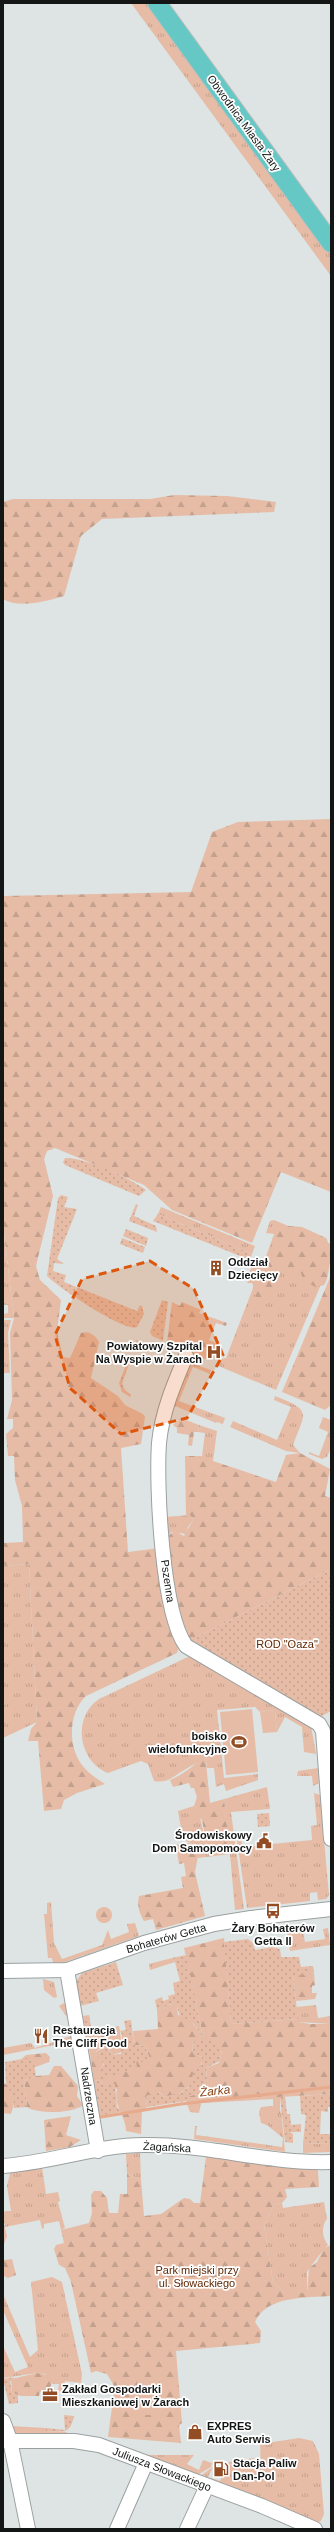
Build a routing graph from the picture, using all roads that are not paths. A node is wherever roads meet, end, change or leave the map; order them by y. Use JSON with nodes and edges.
{"nodes":[{"id":1,"x":157,"y":3,"type":"edge"},
{"id":2,"x":331,"y":243,"type":"edge"},
{"id":3,"x":186,"y":1356,"type":"dead end"},
{"id":4,"x":327,"y":1729,"type":"edge"},
{"id":5,"x":331,"y":1839,"type":"edge"},
{"id":6,"x":331,"y":1909,"type":"edge"},
{"id":7,"x":3,"y":1971,"type":"edge"},
{"id":8,"x":63,"y":1971,"type":"junction"},
{"id":9,"x":98,"y":2151,"type":"junction"},
{"id":10,"x":331,"y":2162,"type":"edge"},
{"id":11,"x":3,"y":2166,"type":"edge"},
{"id":12,"x":3,"y":2421,"type":"edge"},
{"id":13,"x":6,"y":2441,"type":"edge"},
{"id":14,"x":146,"y":2463,"type":"junction"},
{"id":15,"x":207,"y":2486,"type":"junction"},
{"id":16,"x":28,"y":2529,"type":"edge"},
{"id":17,"x":117,"y":2529,"type":"edge"},
{"id":18,"x":187,"y":2529,"type":"edge"},
{"id":19,"x":315,"y":2529,"type":"edge"}],
"edges":[{"from":1,"to":2,"type":"main road","name":"Obwodnica Miasta Żary"},
{"from":3,"to":4,"type":"street","name":"Pszenna"},
{"from":4,"to":5,"type":"street","name":"Pszenna"},
{"from":6,"to":8,"type":"street","name":"Bohaterów Getta"},
{"from":7,"to":8,"type":"street","name":"Bohaterów Getta"},
{"from":8,"to":9,"type":"street","name":"Nadrzeczna"},
{"from":9,"to":10,"type":"street","name":"Żagańska"},
{"from":9,"to":11,"type":"street","name":"Żagańska"},
{"from":12,"to":13,"type":"street"},
{"from":13,"to":14,"type":"street","name":"Juliusza Słowackiego"},
{"from":13,"to":16,"type":"street"},
{"from":14,"to":15,"type":"street","name":"Juliusza Słowackiego"},
{"from":14,"to":17,"type":"street"},
{"from":15,"to":18,"type":"street"},
{"from":15,"to":19,"type":"street","name":"Juliusza Słowackiego"}]}
